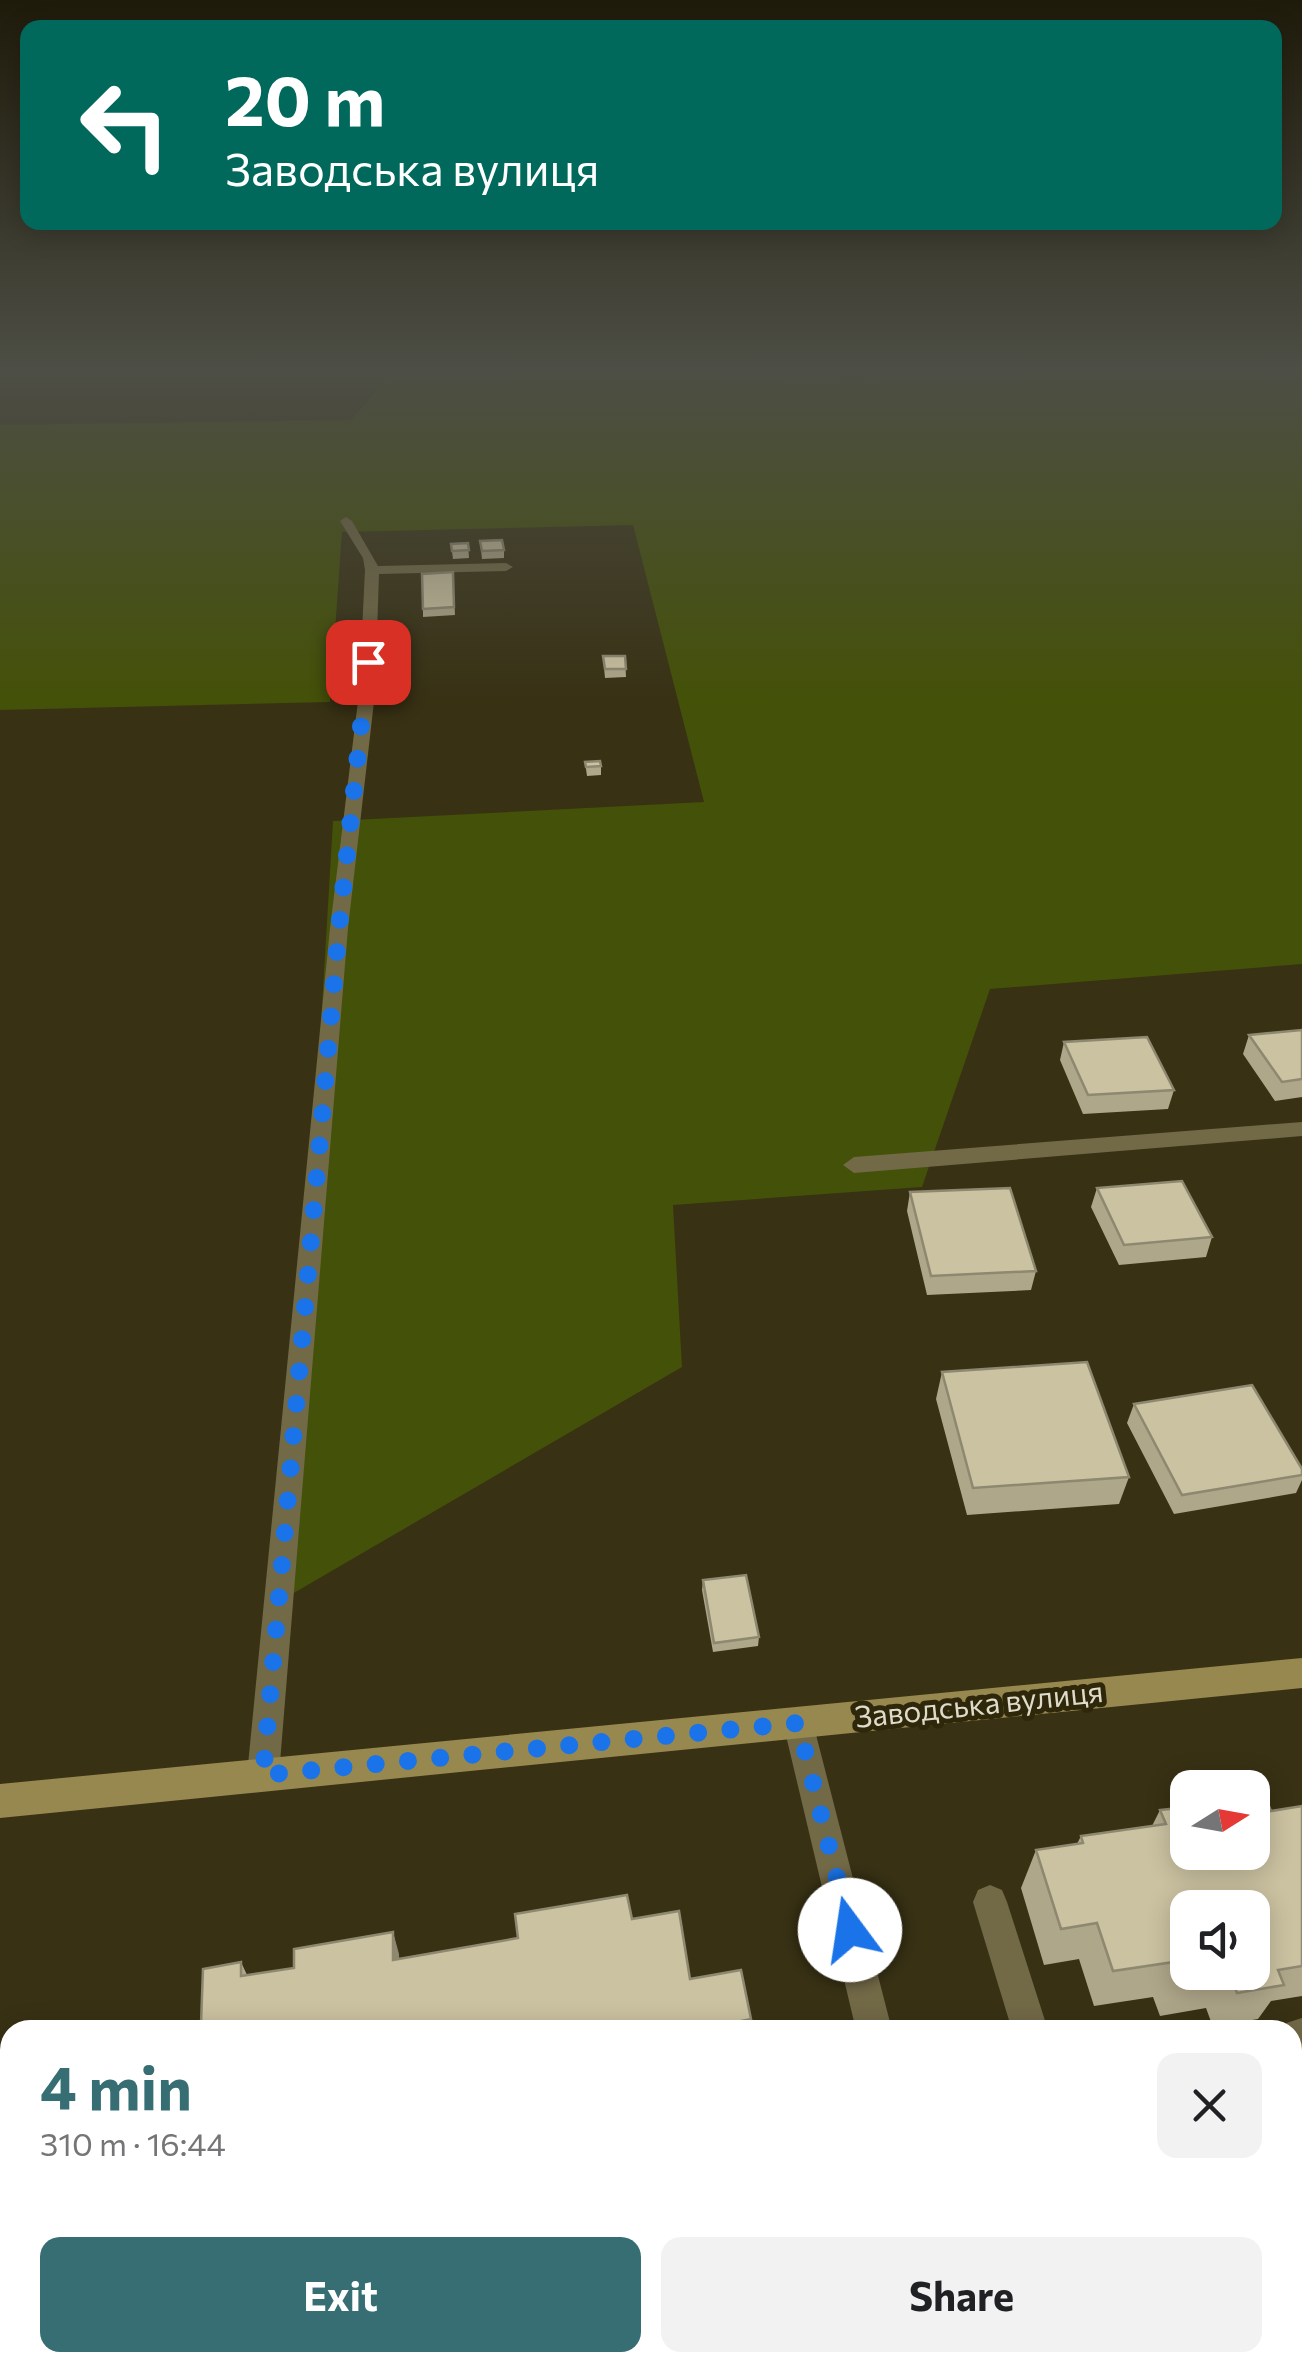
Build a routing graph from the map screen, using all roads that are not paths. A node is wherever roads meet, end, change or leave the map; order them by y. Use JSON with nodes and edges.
{"nodes":[{"id":1,"x":346,"y":521,"type":"dead end"},
{"id":2,"x":506,"y":567,"type":"dead end"},
{"id":3,"x":372,"y":570,"type":"junction"},
{"id":4,"x":1302,"y":1129,"type":"edge"},
{"id":5,"x":854,"y":1165,"type":"dead end"},
{"id":6,"x":1302,"y":1674,"type":"edge"},
{"id":7,"x":798,"y":1723,"type":"junction"},
{"id":8,"x":263,"y":1775,"type":"junction"},
{"id":9,"x":0,"y":1801,"type":"edge"},
{"id":10,"x":990,"y":1902,"type":"dead end"},
{"id":11,"x":872,"y":2020,"type":"edge"},
{"id":12,"x":1027,"y":2020,"type":"edge"}],
"edges":[{"from":1,"to":3,"type":"lane"},
{"from":2,"to":3,"type":"lane"},
{"from":3,"to":8,"type":"lane"},
{"from":4,"to":5,"type":"lane"},
{"from":6,"to":7,"type":"main road","name":"Заводська вулиця"},
{"from":7,"to":8,"type":"main road","name":"Заводська вулиця"},
{"from":7,"to":11,"type":"lane"},
{"from":8,"to":9,"type":"main road","name":"Заводська вулиця"},
{"from":10,"to":12,"type":"lane"}]}
